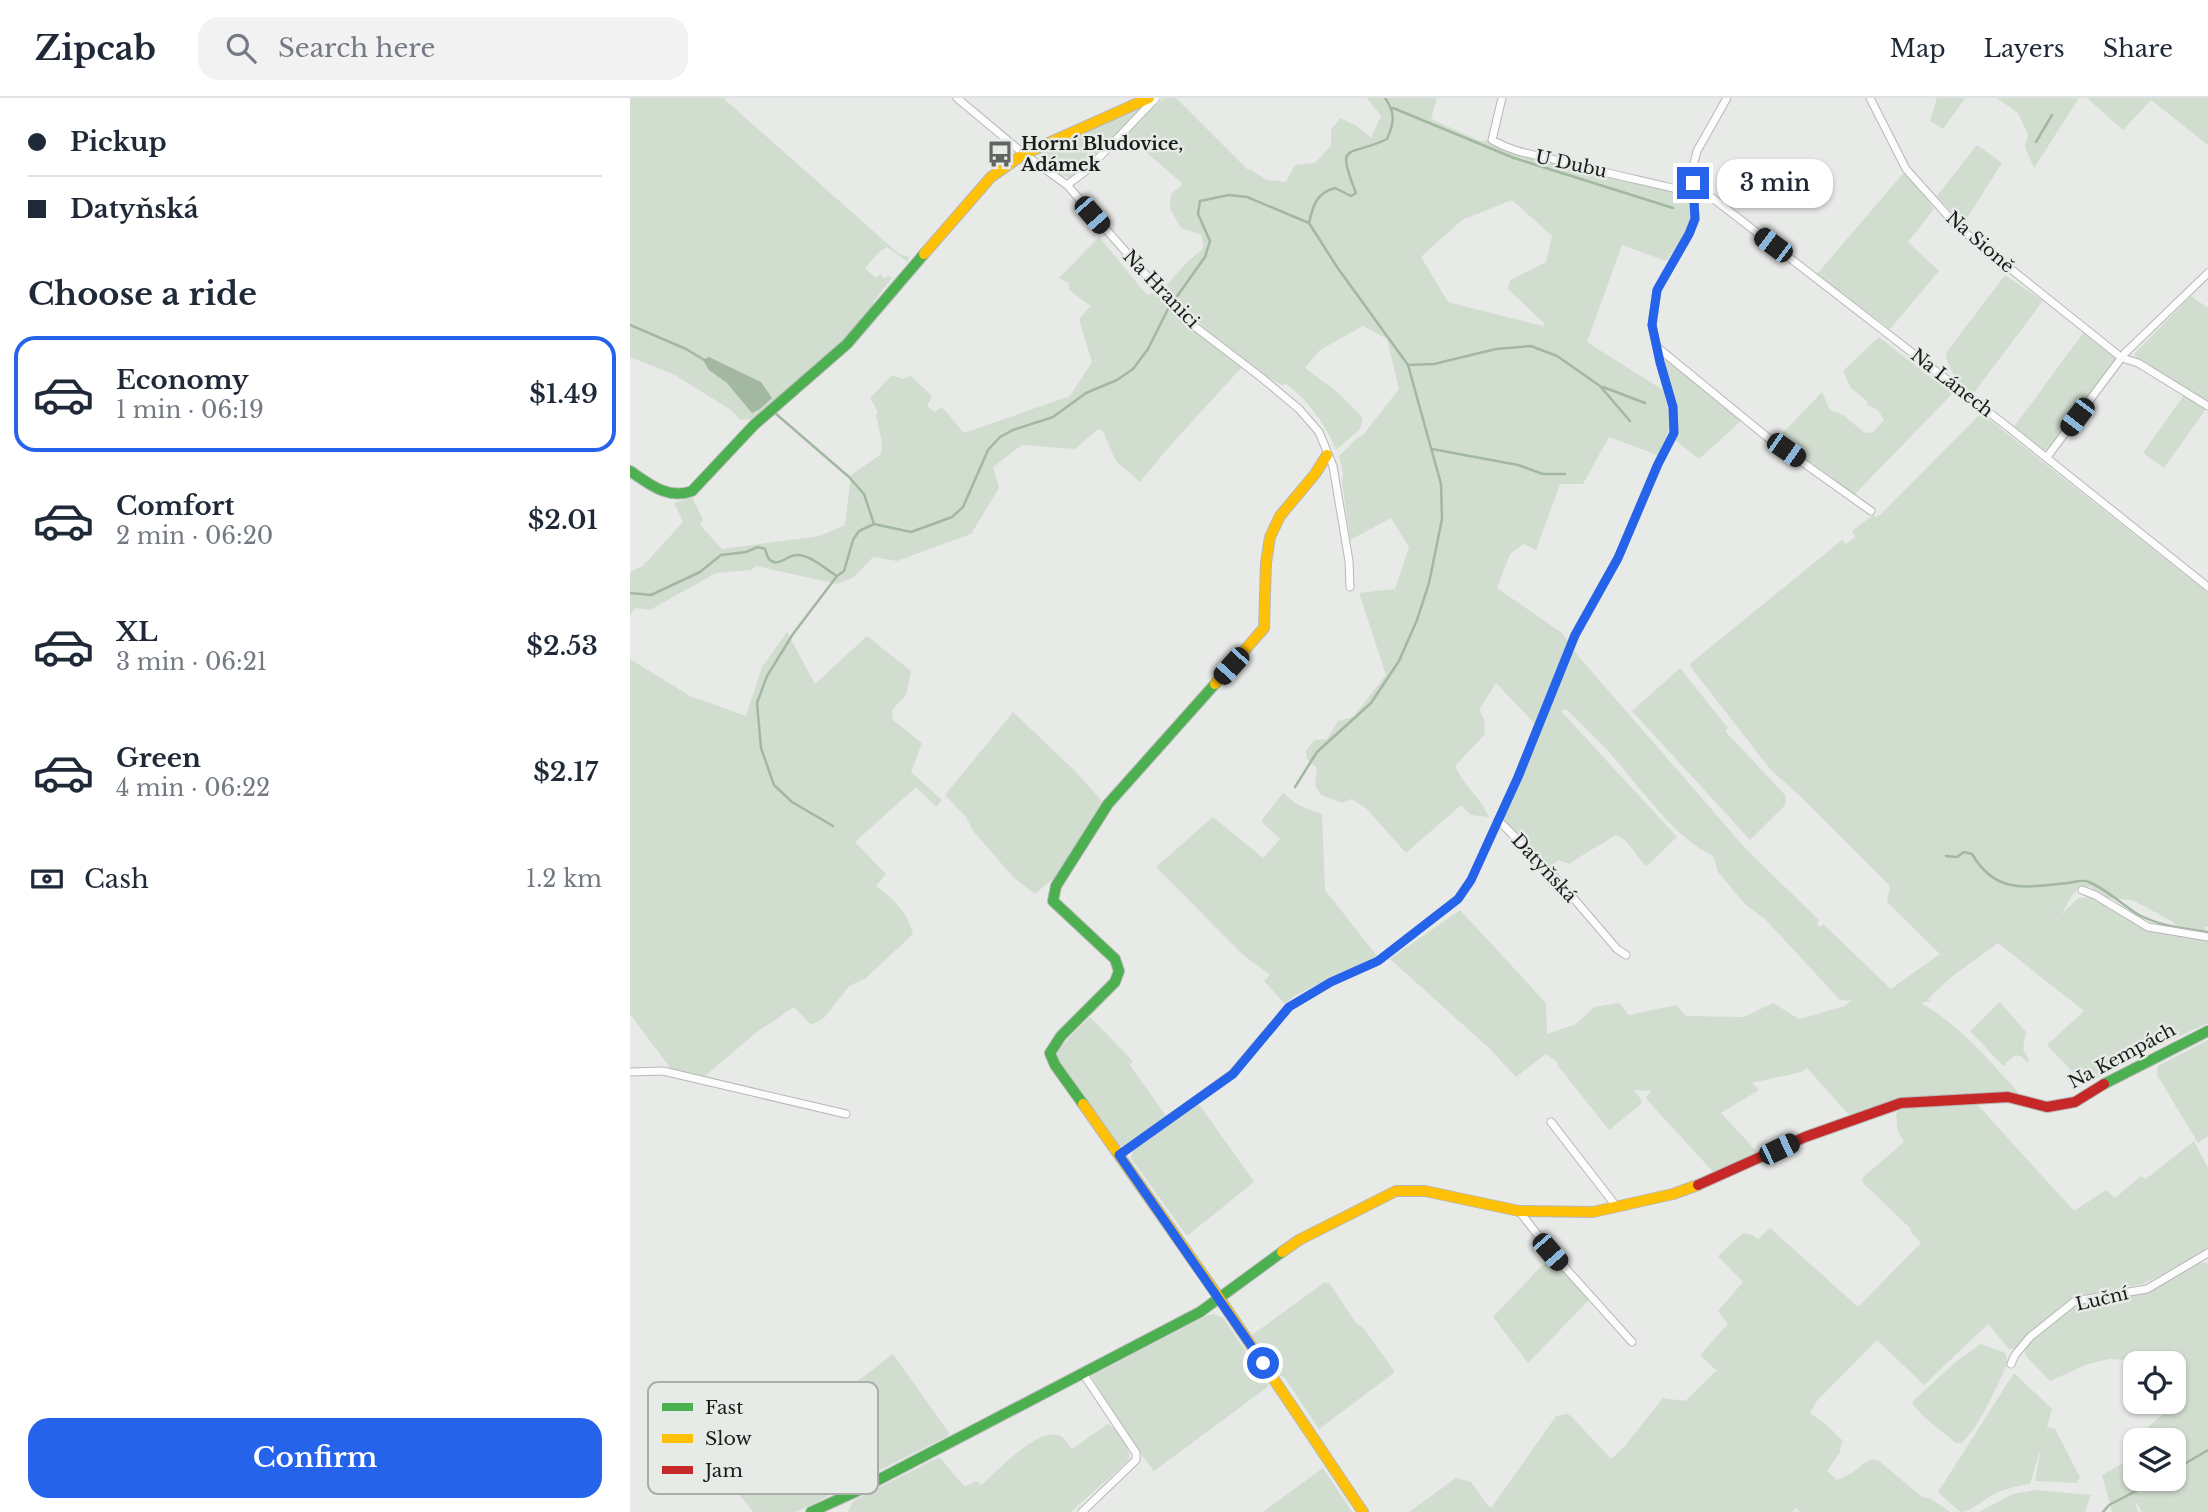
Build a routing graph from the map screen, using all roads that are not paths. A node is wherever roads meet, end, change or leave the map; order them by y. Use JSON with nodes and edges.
{"nodes":[{"id":1,"x":957,"y":98,"type":"edge"},
{"id":2,"x":1149,"y":98,"type":"edge"},
{"id":3,"x":1156,"y":98,"type":"edge"},
{"id":4,"x":1502,"y":98,"type":"edge"},
{"id":5,"x":1727,"y":98,"type":"edge"},
{"id":6,"x":1870,"y":98,"type":"edge"},
{"id":7,"x":1024,"y":154,"type":"junction"},
{"id":8,"x":1693,"y":183,"type":"junction"},
{"id":9,"x":1067,"y":185,"type":"junction"},
{"id":10,"x":1693,"y":193,"type":"junction"},
{"id":11,"x":2208,"y":273,"type":"edge"},
{"id":12,"x":1656,"y":346,"type":"junction"},
{"id":13,"x":2122,"y":358,"type":"junction"},
{"id":14,"x":2208,"y":406,"type":"edge"},
{"id":15,"x":1327,"y":455,"type":"junction"},
{"id":16,"x":2047,"y":457,"type":"junction"},
{"id":17,"x":630,"y":471,"type":"edge"},
{"id":18,"x":1871,"y":511,"type":"dead end"},
{"id":19,"x":1350,"y":587,"type":"dead end"},
{"id":20,"x":2208,"y":587,"type":"edge"},
{"id":21,"x":1498,"y":820,"type":"junction"},
{"id":22,"x":2082,"y":890,"type":"dead end"},
{"id":23,"x":2208,"y":937,"type":"edge"},
{"id":24,"x":1626,"y":955,"type":"dead end"},
{"id":25,"x":2208,"y":1031,"type":"edge"},
{"id":26,"x":630,"y":1072,"type":"edge"},
{"id":27,"x":846,"y":1114,"type":"dead end"},
{"id":28,"x":1551,"y":1122,"type":"dead end"},
{"id":29,"x":1119,"y":1155,"type":"junction"},
{"id":30,"x":1616,"y":1206,"type":"junction"},
{"id":31,"x":1519,"y":1211,"type":"junction"},
{"id":32,"x":2208,"y":1253,"type":"edge"},
{"id":33,"x":1220,"y":1299,"type":"junction"},
{"id":34,"x":1632,"y":1342,"type":"dead end"},
{"id":35,"x":2011,"y":1364,"type":"dead end"},
{"id":36,"x":1082,"y":1372,"type":"junction"},
{"id":37,"x":878,"y":1480,"type":"edge"},
{"id":38,"x":850,"y":1494,"type":"edge"},
{"id":39,"x":811,"y":1512,"type":"edge"},
{"id":40,"x":1082,"y":1512,"type":"edge"},
{"id":41,"x":1363,"y":1512,"type":"edge"}],
"edges":[{"from":1,"to":7,"type":"street","name":"Na Hranici"},
{"from":2,"to":7,"type":"street"},
{"from":3,"to":9,"type":"street"},
{"from":4,"to":10,"type":"street","name":"U Dubu"},
{"from":5,"to":8,"type":"street","name":"Datyňská"},
{"from":6,"to":13,"type":"street","name":"Na Sioně"},
{"from":7,"to":9,"type":"street","name":"Na Hranici"},
{"from":7,"to":17,"type":"street"},
{"from":8,"to":10,"type":"street","name":"Datyňská"},
{"from":8,"to":16,"type":"street","name":"Na Lánech"},
{"from":9,"to":15,"type":"street","name":"Na Hranici"},
{"from":10,"to":12,"type":"street","name":"Datyňská"},
{"from":11,"to":13,"type":"street"},
{"from":12,"to":18,"type":"street"},
{"from":12,"to":21,"type":"street","name":"Datyňská"},
{"from":13,"to":14,"type":"street","name":"Na Sioně"},
{"from":13,"to":16,"type":"street"},
{"from":15,"to":19,"type":"street","name":"Na Hranici"},
{"from":15,"to":29,"type":"street"},
{"from":16,"to":20,"type":"street","name":"Na Lánech"},
{"from":21,"to":24,"type":"street","name":"Datyňská"},
{"from":21,"to":29,"type":"street"},
{"from":22,"to":23,"type":"street"},
{"from":25,"to":30,"type":"street","name":"Na Kempách"},
{"from":26,"to":27,"type":"street"},
{"from":28,"to":30,"type":"street"},
{"from":29,"to":33,"type":"street"},
{"from":30,"to":31,"type":"street","name":"Na Kempách"},
{"from":31,"to":33,"type":"street","name":"Na Kempách"},
{"from":31,"to":34,"type":"street"},
{"from":32,"to":35,"type":"street","name":"Luční"},
{"from":33,"to":36,"type":"street","name":"Na Kempách"},
{"from":33,"to":41,"type":"street"},
{"from":36,"to":37,"type":"street","name":"Na Kempách"},
{"from":36,"to":40,"type":"street"},
{"from":38,"to":39,"type":"street","name":"Na Kempách"}]}
